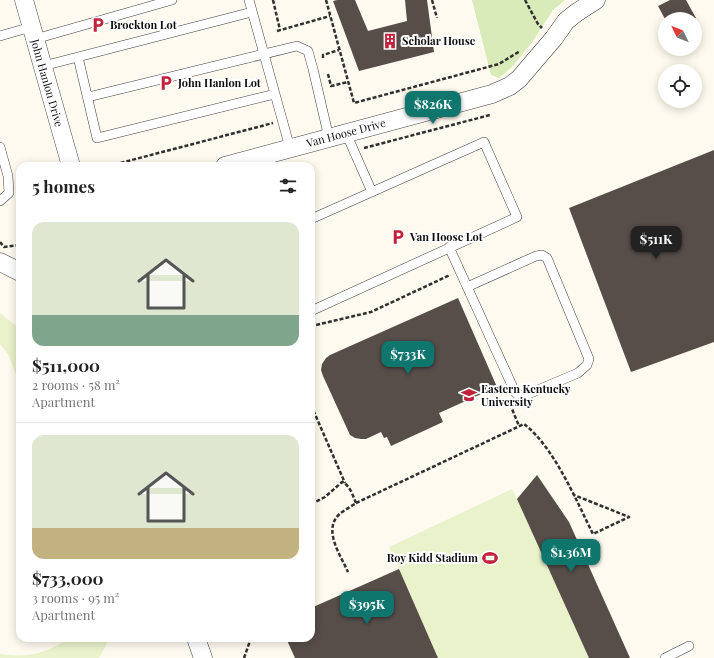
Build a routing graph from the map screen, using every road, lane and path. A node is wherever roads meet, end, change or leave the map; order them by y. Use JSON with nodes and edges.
{"nodes":[{"id":1,"x":24,"y":0,"type":"edge"},
{"id":2,"x":172,"y":0,"type":"edge"},
{"id":3,"x":249,"y":0,"type":"edge"},
{"id":4,"x":273,"y":0,"type":"edge"},
{"id":5,"x":326,"y":0,"type":"edge"},
{"id":6,"x":432,"y":0,"type":"edge"},
{"id":7,"x":525,"y":0,"type":"edge"},
{"id":8,"x":596,"y":0,"type":"edge"},
{"id":9,"x":252,"y":12,"type":"junction"},
{"id":10,"x":330,"y":16,"type":"junction"},
{"id":11,"x":437,"y":18,"type":"dead end"},
{"id":12,"x":544,"y":23,"type":"dead end"},
{"id":13,"x":544,"y":32,"type":"junction"},
{"id":14,"x":33,"y":33,"type":"junction"},
{"id":15,"x":0,"y":36,"type":"edge"},
{"id":16,"x":525,"y":46,"type":"dead end"},
{"id":17,"x":339,"y":50,"type":"junction"},
{"id":18,"x":264,"y":54,"type":"junction"},
{"id":19,"x":78,"y":57,"type":"junction"},
{"id":20,"x":324,"y":61,"type":"dead end"},
{"id":21,"x":43,"y":66,"type":"junction"},
{"id":22,"x":326,"y":67,"type":"dead end"},
{"id":23,"x":348,"y":82,"type":"junction"},
{"id":24,"x":275,"y":94,"type":"junction"},
{"id":25,"x":88,"y":97,"type":"junction"},
{"id":26,"x":490,"y":115,"type":"dead end"},
{"id":27,"x":274,"y":123,"type":"dead end"},
{"id":28,"x":338,"y":136,"type":"junction"},
{"id":29,"x":0,"y":147,"type":"edge"},
{"id":30,"x":290,"y":148,"type":"junction"},
{"id":31,"x":354,"y":150,"type":"junction"},
{"id":32,"x":70,"y":162,"type":"edge"},
{"id":33,"x":124,"y":162,"type":"edge"},
{"id":34,"x":239,"y":162,"type":"edge"},
{"id":35,"x":372,"y":192,"type":"junction"},
{"id":36,"x":0,"y":201,"type":"edge"},
{"id":37,"x":315,"y":217,"type":"edge"},
{"id":38,"x":0,"y":242,"type":"edge"},
{"id":39,"x":16,"y":246,"type":"edge"},
{"id":40,"x":449,"y":247,"type":"junction"},
{"id":41,"x":0,"y":262,"type":"edge"},
{"id":42,"x":16,"y":270,"type":"edge"},
{"id":43,"x":451,"y":275,"type":"dead end"},
{"id":44,"x":467,"y":287,"type":"junction"},
{"id":45,"x":315,"y":309,"type":"edge"},
{"id":46,"x":315,"y":326,"type":"edge"},
{"id":47,"x":506,"y":397,"type":"dead end"},
{"id":48,"x":315,"y":414,"type":"edge"},
{"id":49,"x":520,"y":426,"type":"junction"},
{"id":50,"x":346,"y":483,"type":"junction"},
{"id":51,"x":574,"y":495,"type":"junction"},
{"id":52,"x":315,"y":502,"type":"edge"},
{"id":53,"x":356,"y":503,"type":"junction"},
{"id":54,"x":348,"y":572,"type":"dead end"},
{"id":55,"x":197,"y":642,"type":"edge"},
{"id":56,"x":249,"y":642,"type":"edge"},
{"id":57,"x":689,"y":646,"type":"dead end"},
{"id":58,"x":203,"y":658,"type":"edge"},
{"id":59,"x":244,"y":658,"type":"edge"},
{"id":60,"x":665,"y":658,"type":"edge"}],
"edges":[{"from":1,"to":14,"type":"street","name":"John Hanlon Drive"},
{"from":2,"to":14,"type":"lane"},
{"from":3,"to":9,"type":"lane"},
{"from":4,"to":10,"type":"path"},
{"from":5,"to":10,"type":"path"},
{"from":6,"to":11,"type":"path"},
{"from":7,"to":13,"type":"path"},
{"from":8,"to":13,"type":"street","name":"Van Hoose Drive"},
{"from":9,"to":18,"type":"lane"},
{"from":9,"to":19,"type":"lane"},
{"from":10,"to":17,"type":"path"},
{"from":12,"to":13,"type":"path"},
{"from":13,"to":28,"type":"street","name":"Van Hoose Drive"},
{"from":14,"to":15,"type":"lane"},
{"from":14,"to":21,"type":"street","name":"John Hanlon Drive"},
{"from":16,"to":23,"type":"path"},
{"from":17,"to":20,"type":"path"},
{"from":17,"to":23,"type":"path"},
{"from":18,"to":24,"type":"lane"},
{"from":18,"to":25,"type":"lane"},
{"from":18,"to":28,"type":"lane"},
{"from":19,"to":21,"type":"lane"},
{"from":19,"to":25,"type":"lane"},
{"from":21,"to":32,"type":"street","name":"John Hanlon Drive"},
{"from":22,"to":23,"type":"path"},
{"from":24,"to":25,"type":"lane"},
{"from":24,"to":30,"type":"lane"},
{"from":26,"to":31,"type":"path"},
{"from":27,"to":33,"type":"path"},
{"from":28,"to":30,"type":"street","name":"Van Hoose Drive"},
{"from":28,"to":31,"type":"lane"},
{"from":29,"to":36,"type":"lane"},
{"from":30,"to":34,"type":"street","name":"Van Hoose Drive"},
{"from":31,"to":35,"type":"lane"},
{"from":35,"to":37,"type":"lane"},
{"from":35,"to":40,"type":"lane"},
{"from":38,"to":39,"type":"path"},
{"from":40,"to":44,"type":"lane"},
{"from":40,"to":45,"type":"lane"},
{"from":41,"to":42,"type":"street"},
{"from":43,"to":46,"type":"path"},
{"from":44,"to":44,"type":"lane"},
{"from":47,"to":49,"type":"path"},
{"from":48,"to":50,"type":"path"},
{"from":49,"to":51,"type":"path"},
{"from":49,"to":53,"type":"path"},
{"from":50,"to":52,"type":"path"},
{"from":50,"to":53,"type":"path"},
{"from":51,"to":51,"type":"path"},
{"from":53,"to":54,"type":"path"},
{"from":55,"to":58,"type":"street"},
{"from":56,"to":59,"type":"path"},
{"from":57,"to":60,"type":"lane"}]}
